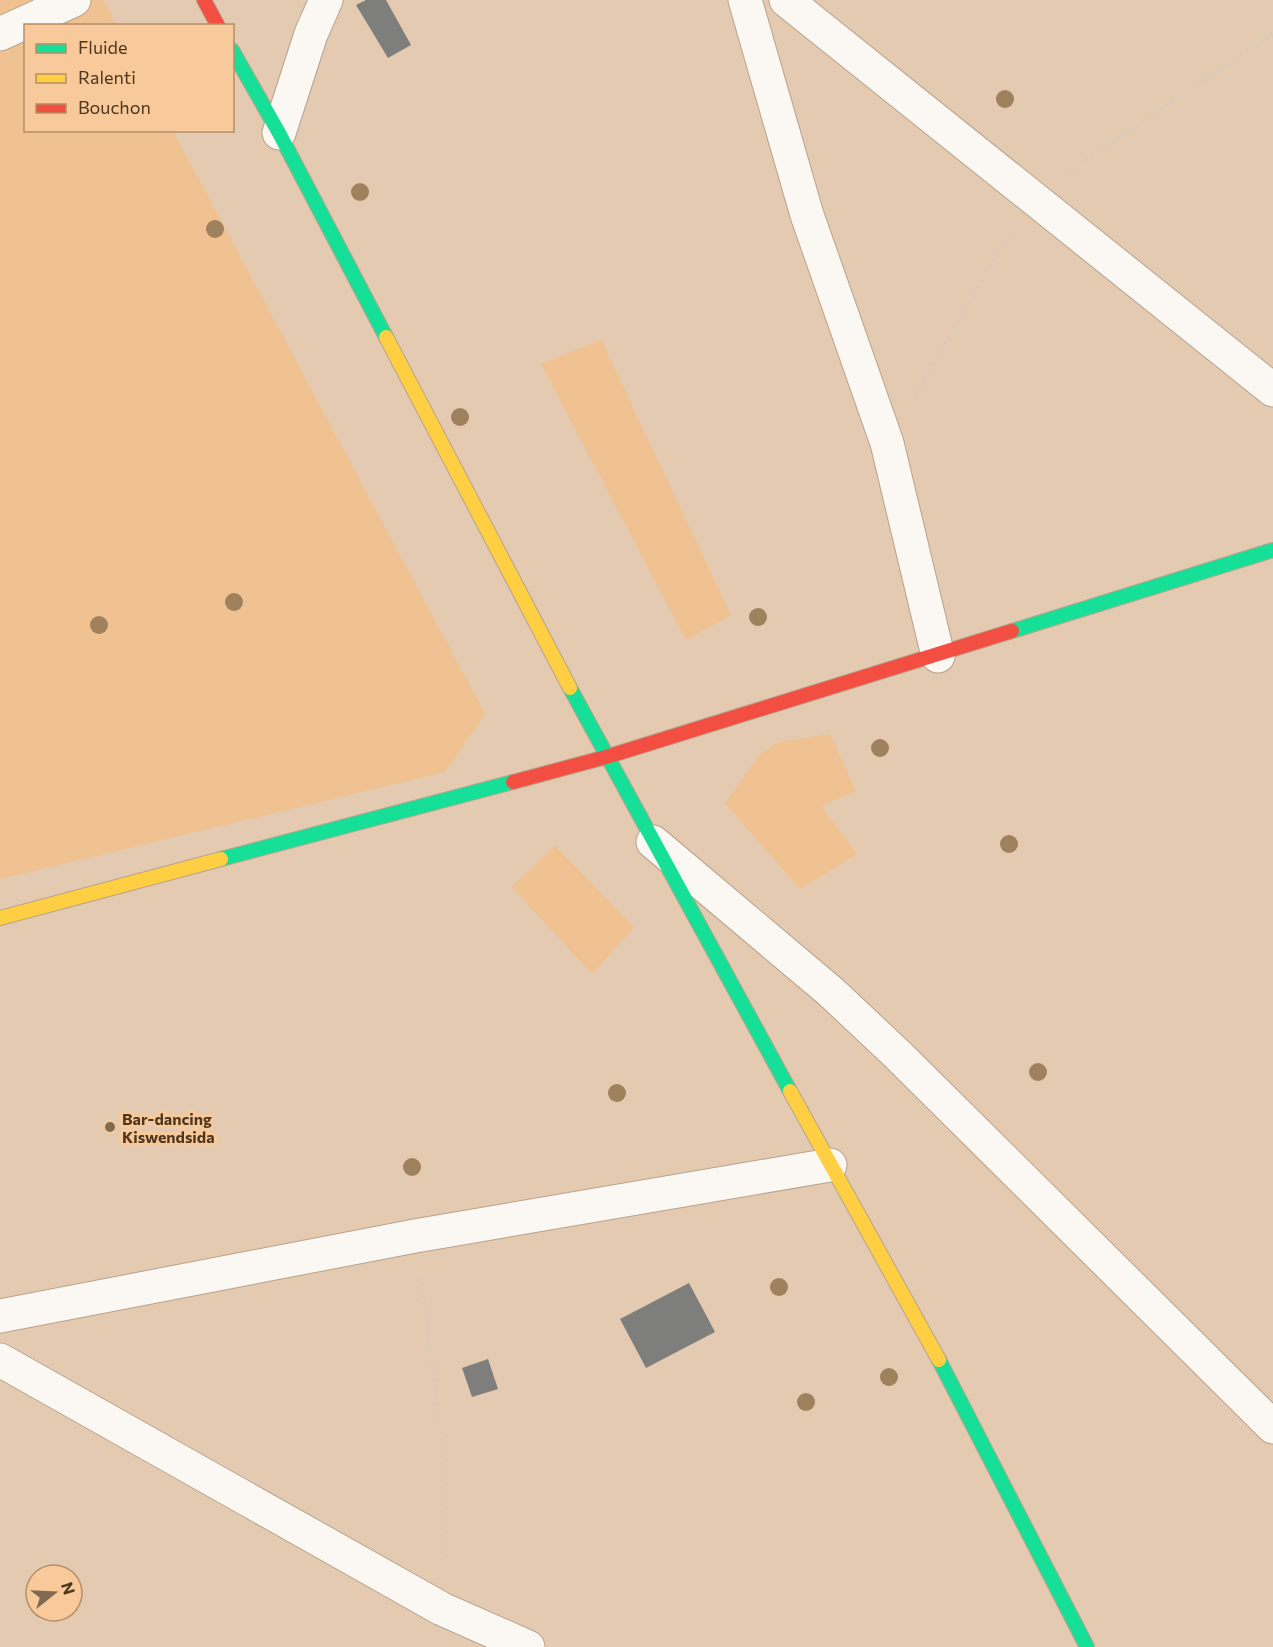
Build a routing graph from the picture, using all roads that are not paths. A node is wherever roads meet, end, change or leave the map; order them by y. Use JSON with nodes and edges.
{"nodes":[{"id":1,"x":74,"y":0,"type":"edge"},
{"id":2,"x":204,"y":0,"type":"edge"},
{"id":3,"x":326,"y":0,"type":"edge"},
{"id":4,"x":745,"y":0,"type":"edge"},
{"id":5,"x":786,"y":0,"type":"edge"},
{"id":6,"x":217,"y":24,"type":"edge"},
{"id":7,"x":0,"y":34,"type":"edge"},
{"id":8,"x":234,"y":54,"type":"edge"},
{"id":9,"x":279,"y":133,"type":"junction"},
{"id":10,"x":1273,"y":390,"type":"edge"},
{"id":11,"x":1273,"y":550,"type":"edge"},
{"id":12,"x":938,"y":656,"type":"junction"},
{"id":13,"x":606,"y":757,"type":"junction"},
{"id":14,"x":650,"y":839,"type":"junction"},
{"id":15,"x":0,"y":918,"type":"edge"},
{"id":16,"x":830,"y":1165,"type":"junction"},
{"id":17,"x":0,"y":1316,"type":"edge"},
{"id":18,"x":0,"y":1360,"type":"edge"},
{"id":19,"x":1273,"y":1428,"type":"edge"},
{"id":20,"x":528,"y":1647,"type":"edge"},
{"id":21,"x":1088,"y":1647,"type":"edge"}],
"edges":[{"from":1,"to":7,"type":"street"},
{"from":2,"to":6,"type":"main road"},
{"from":3,"to":9,"type":"street"},
{"from":4,"to":12,"type":"street"},
{"from":5,"to":10,"type":"street"},
{"from":8,"to":9,"type":"main road"},
{"from":9,"to":13,"type":"main road"},
{"from":11,"to":12,"type":"main road"},
{"from":12,"to":13,"type":"main road"},
{"from":13,"to":14,"type":"main road"},
{"from":13,"to":15,"type":"main road"},
{"from":14,"to":16,"type":"main road"},
{"from":14,"to":19,"type":"street"},
{"from":16,"to":17,"type":"street"},
{"from":16,"to":21,"type":"main road"},
{"from":18,"to":20,"type":"street"}]}
